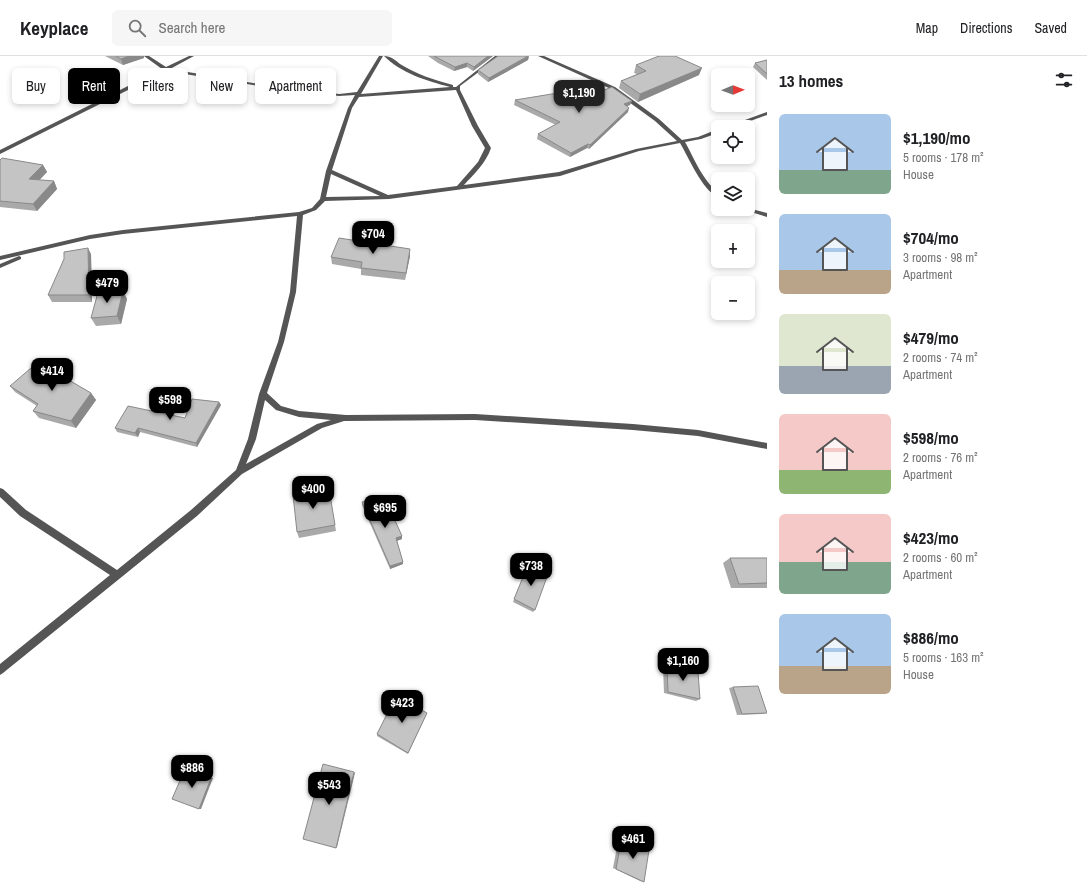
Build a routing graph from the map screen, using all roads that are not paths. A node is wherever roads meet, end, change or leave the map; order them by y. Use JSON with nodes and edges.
{"nodes":[{"id":1,"x":146,"y":56,"type":"edge"},
{"id":2,"x":192,"y":56,"type":"edge"},
{"id":3,"x":381,"y":56,"type":"edge"},
{"id":4,"x":386,"y":56,"type":"edge"},
{"id":5,"x":498,"y":56,"type":"edge"},
{"id":6,"x":540,"y":56,"type":"edge"},
{"id":7,"x":164,"y":68,"type":"edge"},
{"id":8,"x":167,"y":68,"type":"edge"},
{"id":9,"x":188,"y":73,"type":"edge"},
{"id":10,"x":128,"y":88,"type":"edge"},
{"id":11,"x":457,"y":88,"type":"junction"},
{"id":12,"x":359,"y":94,"type":"junction"},
{"id":13,"x":339,"y":95,"type":"junction"},
{"id":14,"x":347,"y":104,"type":"junction"},
{"id":15,"x":767,"y":113,"type":"edge"},
{"id":16,"x":748,"y":120,"type":"edge"},
{"id":17,"x":711,"y":134,"type":"edge"},
{"id":18,"x":682,"y":142,"type":"junction"},
{"id":19,"x":0,"y":152,"type":"edge"},
{"id":20,"x":329,"y":171,"type":"junction"},
{"id":21,"x":459,"y":187,"type":"junction"},
{"id":22,"x":711,"y":190,"type":"edge"},
{"id":23,"x":389,"y":197,"type":"junction"},
{"id":24,"x":323,"y":199,"type":"junction"},
{"id":25,"x":755,"y":211,"type":"edge"},
{"id":26,"x":300,"y":214,"type":"junction"},
{"id":27,"x":767,"y":214,"type":"edge"},
{"id":28,"x":42,"y":248,"type":"junction"},
{"id":29,"x":0,"y":258,"type":"edge"},
{"id":30,"x":0,"y":266,"type":"edge"},
{"id":31,"x":263,"y":394,"type":"junction"},
{"id":32,"x":346,"y":418,"type":"junction"},
{"id":33,"x":767,"y":446,"type":"edge"},
{"id":34,"x":239,"y":472,"type":"junction"},
{"id":35,"x":0,"y":492,"type":"edge"},
{"id":36,"x":117,"y":575,"type":"junction"},
{"id":37,"x":0,"y":670,"type":"edge"}],
"edges":[{"from":1,"to":7,"type":"street"},
{"from":2,"to":8,"type":"street"},
{"from":3,"to":12,"type":"street"},
{"from":4,"to":11,"type":"street"},
{"from":5,"to":11,"type":"street"},
{"from":6,"to":18,"type":"street"},
{"from":9,"to":13,"type":"street"},
{"from":10,"to":19,"type":"street"},
{"from":11,"to":12,"type":"street"},
{"from":11,"to":21,"type":"street"},
{"from":12,"to":13,"type":"street"},
{"from":12,"to":14,"type":"street"},
{"from":13,"to":14,"type":"street"},
{"from":14,"to":20,"type":"street"},
{"from":15,"to":16,"type":"street"},
{"from":17,"to":18,"type":"street"},
{"from":18,"to":21,"type":"street"},
{"from":18,"to":22,"type":"street"},
{"from":20,"to":23,"type":"street"},
{"from":20,"to":24,"type":"street"},
{"from":21,"to":23,"type":"street"},
{"from":23,"to":24,"type":"street"},
{"from":24,"to":26,"type":"street"},
{"from":25,"to":27,"type":"street"},
{"from":26,"to":28,"type":"street"},
{"from":26,"to":31,"type":"street"},
{"from":28,"to":29,"type":"street"},
{"from":28,"to":30,"type":"street"},
{"from":31,"to":32,"type":"street"},
{"from":31,"to":34,"type":"street"},
{"from":32,"to":33,"type":"street"},
{"from":32,"to":34,"type":"street"},
{"from":34,"to":36,"type":"street"},
{"from":35,"to":36,"type":"street"},
{"from":36,"to":37,"type":"street"}]}
